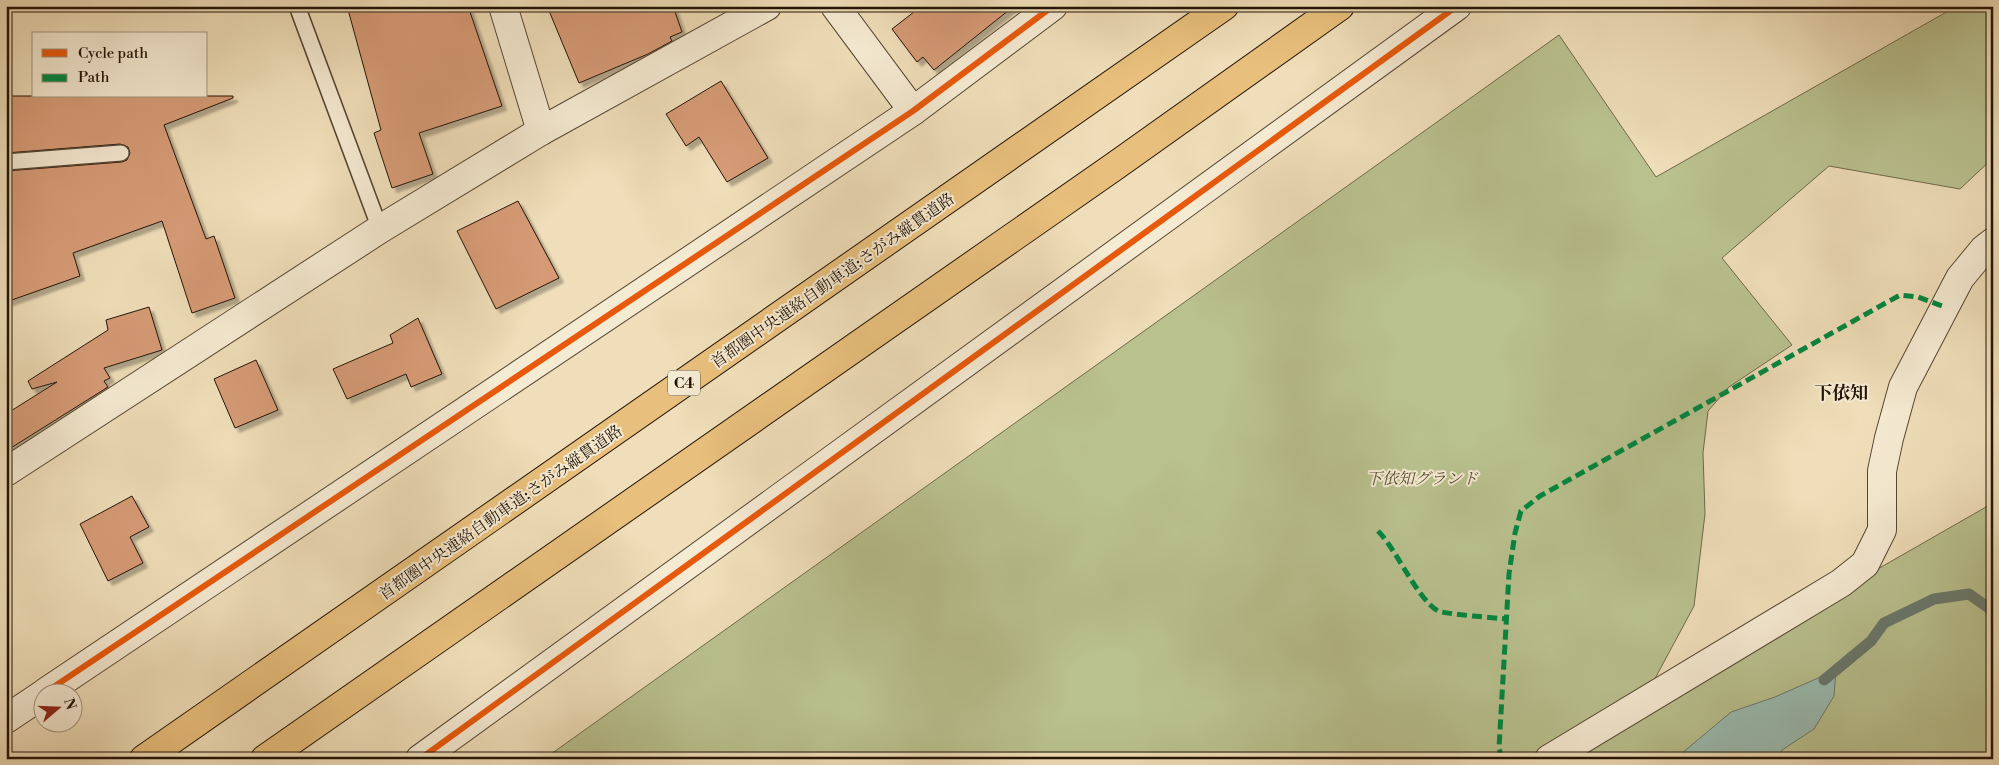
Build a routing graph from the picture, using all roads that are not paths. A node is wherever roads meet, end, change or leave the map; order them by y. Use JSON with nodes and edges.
{"nodes":[{"id":1,"x":297,"y":6,"type":"edge"},
{"id":2,"x":503,"y":6,"type":"edge"},
{"id":3,"x":767,"y":6,"type":"edge"},
{"id":4,"x":836,"y":6,"type":"edge"},
{"id":5,"x":1224,"y":6,"type":"edge"},
{"id":6,"x":1340,"y":6,"type":"edge"},
{"id":7,"x":1457,"y":6,"type":"edge"},
{"id":8,"x":1051,"y":7,"type":"edge"},
{"id":9,"x":913,"y":111,"type":"junction"},
{"id":10,"x":540,"y":132,"type":"junction"},
{"id":11,"x":121,"y":153,"type":"dead end"},
{"id":12,"x":6,"y":162,"type":"edge"},
{"id":13,"x":380,"y":229,"type":"junction"},
{"id":14,"x":1993,"y":242,"type":"edge"},
{"id":15,"x":6,"y":472,"type":"edge"},
{"id":16,"x":61,"y":682,"type":"edge"},
{"id":17,"x":32,"y":702,"type":"edge"},
{"id":18,"x":6,"y":719,"type":"edge"},
{"id":19,"x":144,"y":759,"type":"edge"},
{"id":20,"x":265,"y":759,"type":"edge"},
{"id":21,"x":420,"y":759,"type":"edge"},
{"id":22,"x":1549,"y":759,"type":"edge"}],
"edges":[{"from":1,"to":13,"type":"lane"},
{"from":2,"to":10,"type":"street"},
{"from":3,"to":10,"type":"street"},
{"from":4,"to":9,"type":"street"},
{"from":5,"to":19,"type":"highway","name":"首都圏中央連絡自動車道;さがみ縦貫道路","number":"C4"},
{"from":6,"to":20,"type":"highway"},
{"from":7,"to":21,"type":"street"},
{"from":8,"to":9,"type":"street"},
{"from":9,"to":16,"type":"street"},
{"from":10,"to":13,"type":"street"},
{"from":11,"to":12,"type":"lane"},
{"from":13,"to":15,"type":"street"},
{"from":14,"to":22,"type":"street"},
{"from":17,"to":18,"type":"street"}]}
